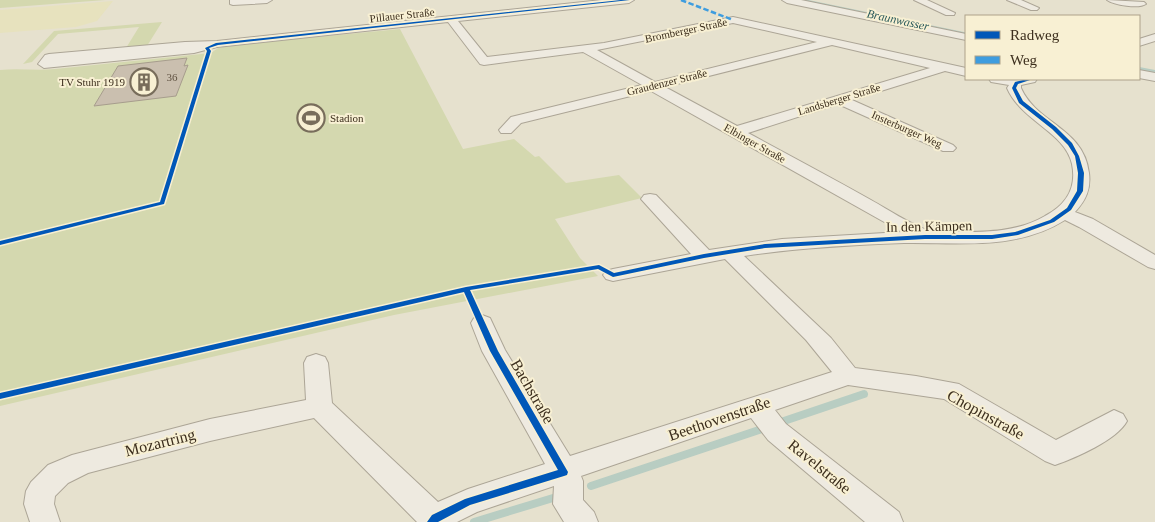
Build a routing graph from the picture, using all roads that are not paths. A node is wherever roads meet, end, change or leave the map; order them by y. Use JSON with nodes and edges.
{"nodes":[{"id":1,"x":267,"y":0,"type":"edge"},
{"id":2,"x":629,"y":0,"type":"edge"},
{"id":3,"x":787,"y":0,"type":"edge"},
{"id":4,"x":919,"y":0,"type":"edge"},
{"id":5,"x":1012,"y":0,"type":"edge"},
{"id":6,"x":1112,"y":0,"type":"edge"},
{"id":7,"x":1140,"y":1,"type":"edge"},
{"id":8,"x":233,"y":2,"type":"dead end"},
{"id":9,"x":1034,"y":8,"type":"dead end"},
{"id":10,"x":1152,"y":12,"type":"dead end"},
{"id":11,"x":950,"y":13,"type":"dead end"},
{"id":12,"x":452,"y":20,"type":"junction"},
{"id":13,"x":965,"y":37,"type":"edge"},
{"id":14,"x":1153,"y":39,"type":"edge"},
{"id":15,"x":832,"y":41,"type":"junction"},
{"id":16,"x":1140,"y":42,"type":"edge"},
{"id":17,"x":217,"y":44,"type":"junction"},
{"id":18,"x":586,"y":49,"type":"junction"},
{"id":19,"x":944,"y":67,"type":"junction"},
{"id":20,"x":965,"y":72,"type":"edge"},
{"id":21,"x":1140,"y":74,"type":"edge"},
{"id":22,"x":1155,"y":77,"type":"edge"},
{"id":23,"x":1010,"y":80,"type":"edge"},
{"id":24,"x":1024,"y":81,"type":"edge"},
{"id":25,"x":653,"y":86,"type":"junction"},
{"id":26,"x":838,"y":99,"type":"junction"},
{"id":27,"x":506,"y":130,"type":"dead end"},
{"id":28,"x":734,"y":132,"type":"junction"},
{"id":29,"x":948,"y":148,"type":"dead end"},
{"id":30,"x":650,"y":199,"type":"dead end"},
{"id":31,"x":1063,"y":213,"type":"junction"},
{"id":32,"x":925,"y":237,"type":"junction"},
{"id":33,"x":729,"y":252,"type":"junction"},
{"id":34,"x":704,"y":256,"type":"junction"},
{"id":35,"x":1155,"y":262,"type":"edge"},
{"id":36,"x":613,"y":275,"type":"dead end"},
{"id":37,"x":482,"y":323,"type":"dead end"},
{"id":38,"x":316,"y":363,"type":"dead end"},
{"id":39,"x":847,"y":376,"type":"junction"},
{"id":40,"x":319,"y":407,"type":"junction"},
{"id":41,"x":767,"y":419,"type":"junction"},
{"id":42,"x":1114,"y":421,"type":"dead end"},
{"id":43,"x":564,"y":472,"type":"junction"},
{"id":44,"x":434,"y":520,"type":"edge"},
{"id":45,"x":45,"y":522,"type":"edge"},
{"id":46,"x":583,"y":522,"type":"edge"},
{"id":47,"x":888,"y":522,"type":"edge"}],
"edges":[{"from":1,"to":8,"type":"street"},
{"from":2,"to":12,"type":"street","name":"Pillauer Straße"},
{"from":3,"to":13,"type":"street"},
{"from":4,"to":11,"type":"street"},
{"from":5,"to":9,"type":"street"},
{"from":6,"to":7,"type":"street"},
{"from":7,"to":10,"type":"street"},
{"from":12,"to":17,"type":"street","name":"Pillauer Straße"},
{"from":12,"to":18,"type":"street","name":"Bromberger Straße"},
{"from":14,"to":16,"type":"street"},
{"from":15,"to":18,"type":"street","name":"Bromberger Straße"},
{"from":15,"to":19,"type":"street","name":"Bromberger Straße"},
{"from":15,"to":25,"type":"street","name":"Graudenzer Straße"},
{"from":17,"to":17,"type":"street","name":"Pillauer Straße"},
{"from":18,"to":25,"type":"street","name":"Elbinger Straße"},
{"from":19,"to":20,"type":"street","name":"Bromberger Straße"},
{"from":19,"to":26,"type":"street","name":"Landsberger Straße"},
{"from":21,"to":22,"type":"street"},
{"from":23,"to":24,"type":"street"},
{"from":24,"to":31,"type":"street","name":"In den Kämpen"},
{"from":25,"to":27,"type":"street","name":"Graudenzer Straße"},
{"from":25,"to":28,"type":"street","name":"Elbinger Straße"},
{"from":26,"to":28,"type":"street","name":"Landsberger Straße"},
{"from":26,"to":29,"type":"street","name":"Insterburger Weg"},
{"from":28,"to":32,"type":"street","name":"Elbinger Straße"},
{"from":30,"to":34,"type":"street"},
{"from":31,"to":32,"type":"street","name":"In den Kämpen"},
{"from":31,"to":35,"type":"street"},
{"from":32,"to":33,"type":"street","name":"In den Kämpen"},
{"from":33,"to":34,"type":"street","name":"In den Kämpen"},
{"from":33,"to":39,"type":"street"},
{"from":34,"to":36,"type":"street","name":"In den Kämpen"},
{"from":37,"to":43,"type":"street","name":"Bachstraße"},
{"from":38,"to":40,"type":"street"},
{"from":39,"to":41,"type":"street","name":"Beethovenstraße"},
{"from":39,"to":42,"type":"street","name":"Chopinstraße"},
{"from":40,"to":44,"type":"street"},
{"from":40,"to":45,"type":"street","name":"Mozartring"},
{"from":41,"to":43,"type":"street","name":"Beethovenstraße"},
{"from":41,"to":47,"type":"street","name":"Ravelstraße"},
{"from":43,"to":44,"type":"street","name":"Beethovenstraße"},
{"from":43,"to":46,"type":"street","name":"Bachstraße"}]}
